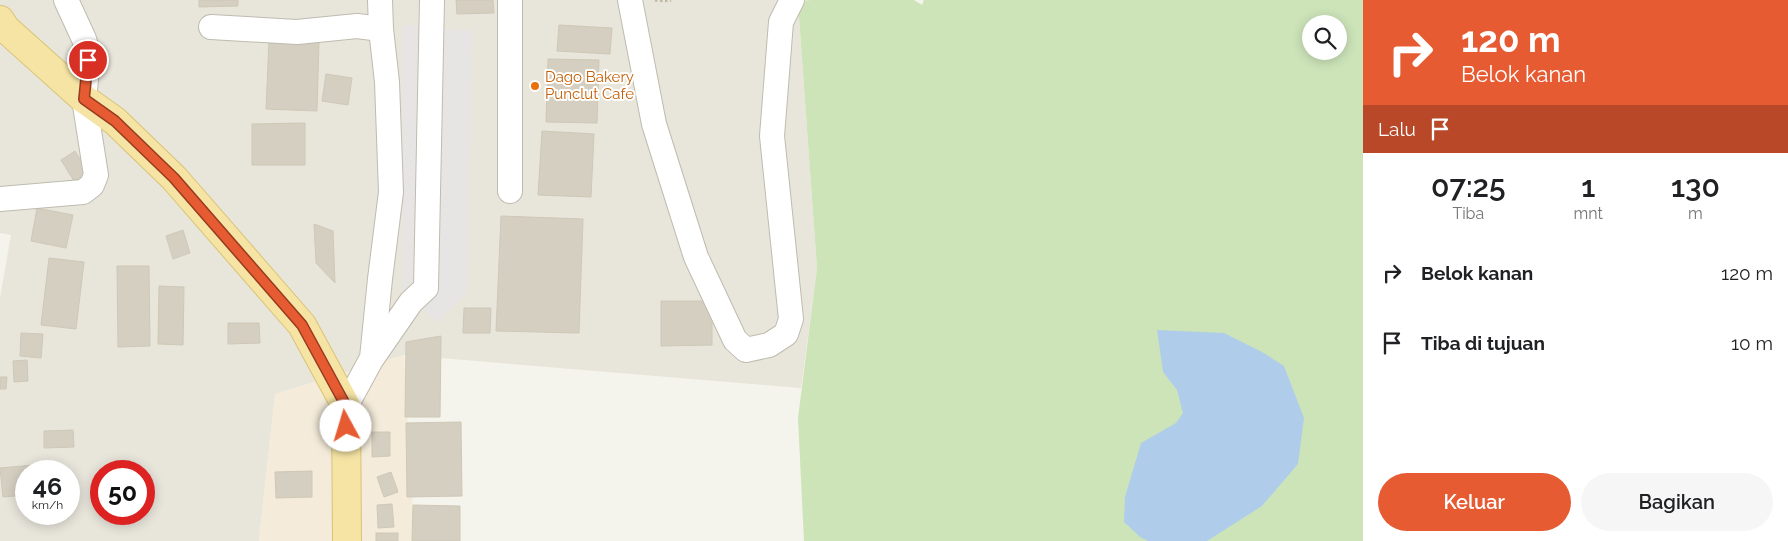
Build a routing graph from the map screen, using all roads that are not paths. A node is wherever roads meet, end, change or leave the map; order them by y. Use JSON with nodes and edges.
{"nodes":[{"id":1,"x":66,"y":0,"type":"edge"},
{"id":2,"x":380,"y":0,"type":"edge"},
{"id":3,"x":432,"y":0,"type":"edge"},
{"id":4,"x":510,"y":0,"type":"edge"},
{"id":5,"x":630,"y":0,"type":"edge"},
{"id":6,"x":792,"y":0,"type":"edge"},
{"id":7,"x":0,"y":20,"type":"edge"},
{"id":8,"x":211,"y":27,"type":"dead end"},
{"id":9,"x":381,"y":29,"type":"junction"},
{"id":10,"x":84,"y":99,"type":"junction"},
{"id":11,"x":510,"y":190,"type":"dead end"},
{"id":12,"x":0,"y":200,"type":"edge"},
{"id":13,"x":372,"y":358,"type":"junction"},
{"id":14,"x":346,"y":406,"type":"junction"},
{"id":15,"x":347,"y":541,"type":"edge"}],
"edges":[{"from":1,"to":10,"type":"street"},
{"from":2,"to":9,"type":"street"},
{"from":3,"to":13,"type":"street"},
{"from":4,"to":11,"type":"street"},
{"from":5,"to":6,"type":"street"},
{"from":7,"to":10,"type":"main road"},
{"from":8,"to":9,"type":"street"},
{"from":9,"to":13,"type":"street"},
{"from":10,"to":12,"type":"street"},
{"from":10,"to":14,"type":"main road"},
{"from":13,"to":14,"type":"street"},
{"from":14,"to":15,"type":"main road"}]}
